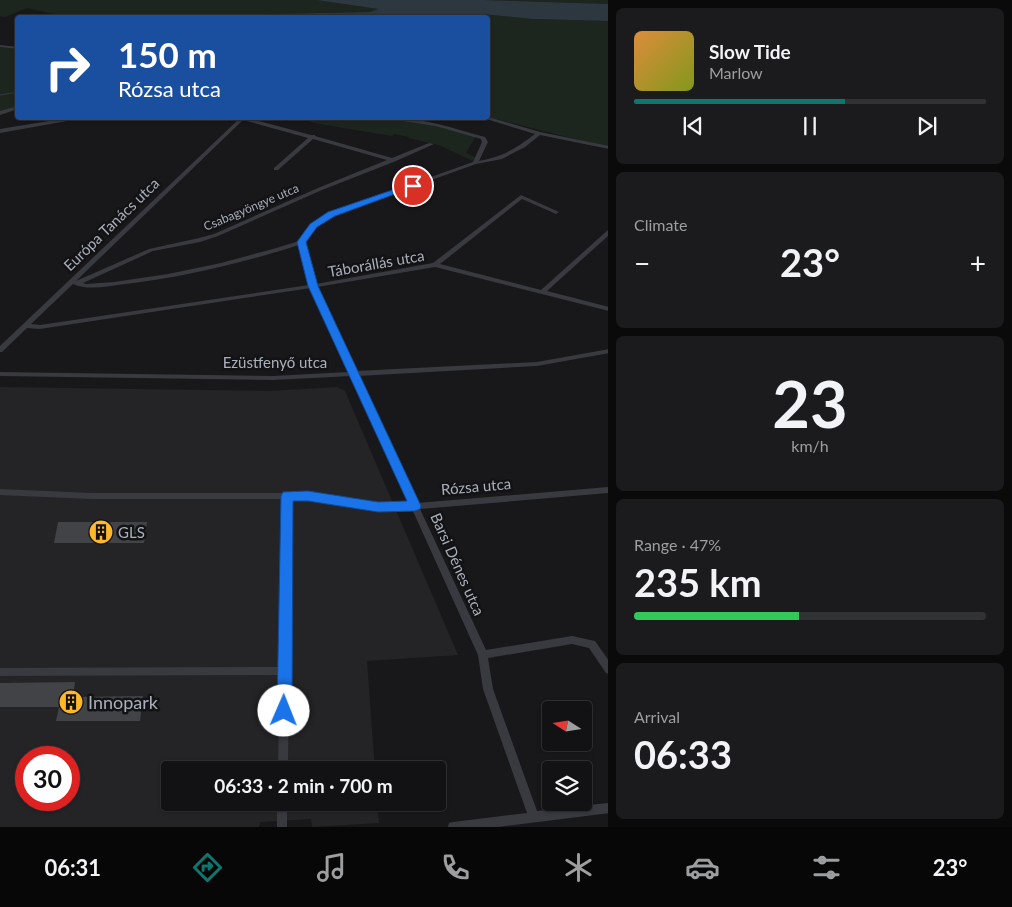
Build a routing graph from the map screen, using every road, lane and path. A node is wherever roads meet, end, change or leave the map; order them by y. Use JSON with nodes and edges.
{"nodes":[{"id":1,"x":0,"y":46,"type":"edge"},
{"id":2,"x":15,"y":48,"type":"edge"},
{"id":3,"x":15,"y":108,"type":"edge"},
{"id":4,"x":0,"y":113,"type":"edge"},
{"id":5,"x":490,"y":119,"type":"edge"},
{"id":6,"x":62,"y":120,"type":"edge"},
{"id":7,"x":240,"y":120,"type":"edge"},
{"id":8,"x":250,"y":120,"type":"edge"},
{"id":9,"x":410,"y":120,"type":"edge"},
{"id":10,"x":0,"y":131,"type":"edge"},
{"id":11,"x":539,"y":134,"type":"junction"},
{"id":12,"x":313,"y":136,"type":"junction"},
{"id":13,"x":431,"y":144,"type":"dead end"},
{"id":14,"x":608,"y":148,"type":"edge"},
{"id":15,"x":394,"y":160,"type":"junction"},
{"id":16,"x":474,"y":163,"type":"junction"},
{"id":17,"x":276,"y":168,"type":"dead end"},
{"id":18,"x":556,"y":212,"type":"dead end"},
{"id":19,"x":608,"y":231,"type":"edge"},
{"id":20,"x":301,"y":242,"type":"junction"},
{"id":21,"x":435,"y":265,"type":"junction"},
{"id":22,"x":74,"y":282,"type":"junction"},
{"id":23,"x":313,"y":286,"type":"junction"},
{"id":24,"x":542,"y":292,"type":"junction"},
{"id":25,"x":608,"y":309,"type":"edge"},
{"id":26,"x":25,"y":326,"type":"junction"},
{"id":27,"x":0,"y":350,"type":"edge"},
{"id":28,"x":608,"y":351,"type":"edge"},
{"id":29,"x":0,"y":374,"type":"edge"},
{"id":30,"x":355,"y":374,"type":"junction"},
{"id":31,"x":608,"y":490,"type":"edge"},
{"id":32,"x":0,"y":492,"type":"edge"},
{"id":33,"x":287,"y":496,"type":"junction"},
{"id":34,"x":415,"y":506,"type":"junction"},
{"id":35,"x":483,"y":655,"type":"junction"},
{"id":36,"x":608,"y":670,"type":"edge"},
{"id":37,"x":285,"y":671,"type":"junction"},
{"id":38,"x":0,"y":672,"type":"edge"},
{"id":39,"x":283,"y":761,"type":"edge"},
{"id":40,"x":608,"y":808,"type":"edge"},
{"id":41,"x":282,"y":811,"type":"edge"},
{"id":42,"x":534,"y":818,"type":"junction"},
{"id":43,"x":282,"y":827,"type":"edge"},
{"id":44,"x":453,"y":827,"type":"edge"}],
"edges":[{"from":1,"to":2,"type":"street"},
{"from":3,"to":4,"type":"street"},
{"from":5,"to":11,"type":"street"},
{"from":6,"to":10,"type":"street"},
{"from":7,"to":22,"type":"street","name":"Európa Tanács utca"},
{"from":8,"to":12,"type":"street"},
{"from":9,"to":16,"type":"street"},
{"from":11,"to":14,"type":"street"},
{"from":11,"to":16,"type":"street"},
{"from":12,"to":15,"type":"street"},
{"from":12,"to":17,"type":"street"},
{"from":13,"to":15,"type":"street","name":"Csabagyöngye utca"},
{"from":15,"to":22,"type":"street","name":"Csabagyöngye utca"},
{"from":16,"to":20,"type":"street"},
{"from":18,"to":21,"type":"street"},
{"from":19,"to":24,"type":"street"},
{"from":20,"to":22,"type":"street"},
{"from":20,"to":23,"type":"street","name":"Barsi Dénes utca"},
{"from":21,"to":23,"type":"street","name":"Táborállás utca"},
{"from":21,"to":24,"type":"street","name":"Táborállás utca"},
{"from":22,"to":26,"type":"street","name":"Európa Tanács utca"},
{"from":23,"to":26,"type":"street","name":"Táborállás utca"},
{"from":23,"to":30,"type":"street","name":"Barsi Dénes utca"},
{"from":24,"to":25,"type":"street","name":"Táborállás utca"},
{"from":26,"to":27,"type":"street","name":"Európa Tanács utca"},
{"from":28,"to":30,"type":"street","name":"Ezüstfenyő utca"},
{"from":29,"to":30,"type":"street","name":"Ezüstfenyő utca"},
{"from":30,"to":34,"type":"street","name":"Barsi Dénes utca"},
{"from":31,"to":34,"type":"street","name":"Rózsa utca"},
{"from":32,"to":33,"type":"street","name":"Rózsa utca"},
{"from":33,"to":34,"type":"street","name":"Rózsa utca"},
{"from":33,"to":37,"type":"street"},
{"from":34,"to":35,"type":"street","name":"Barsi Dénes utca"},
{"from":35,"to":36,"type":"street"},
{"from":35,"to":42,"type":"street","name":"Barsi Dénes utca"},
{"from":37,"to":38,"type":"street"},
{"from":37,"to":39,"type":"street"},
{"from":40,"to":42,"type":"street"},
{"from":41,"to":43,"type":"street"},
{"from":42,"to":44,"type":"street"}]}
